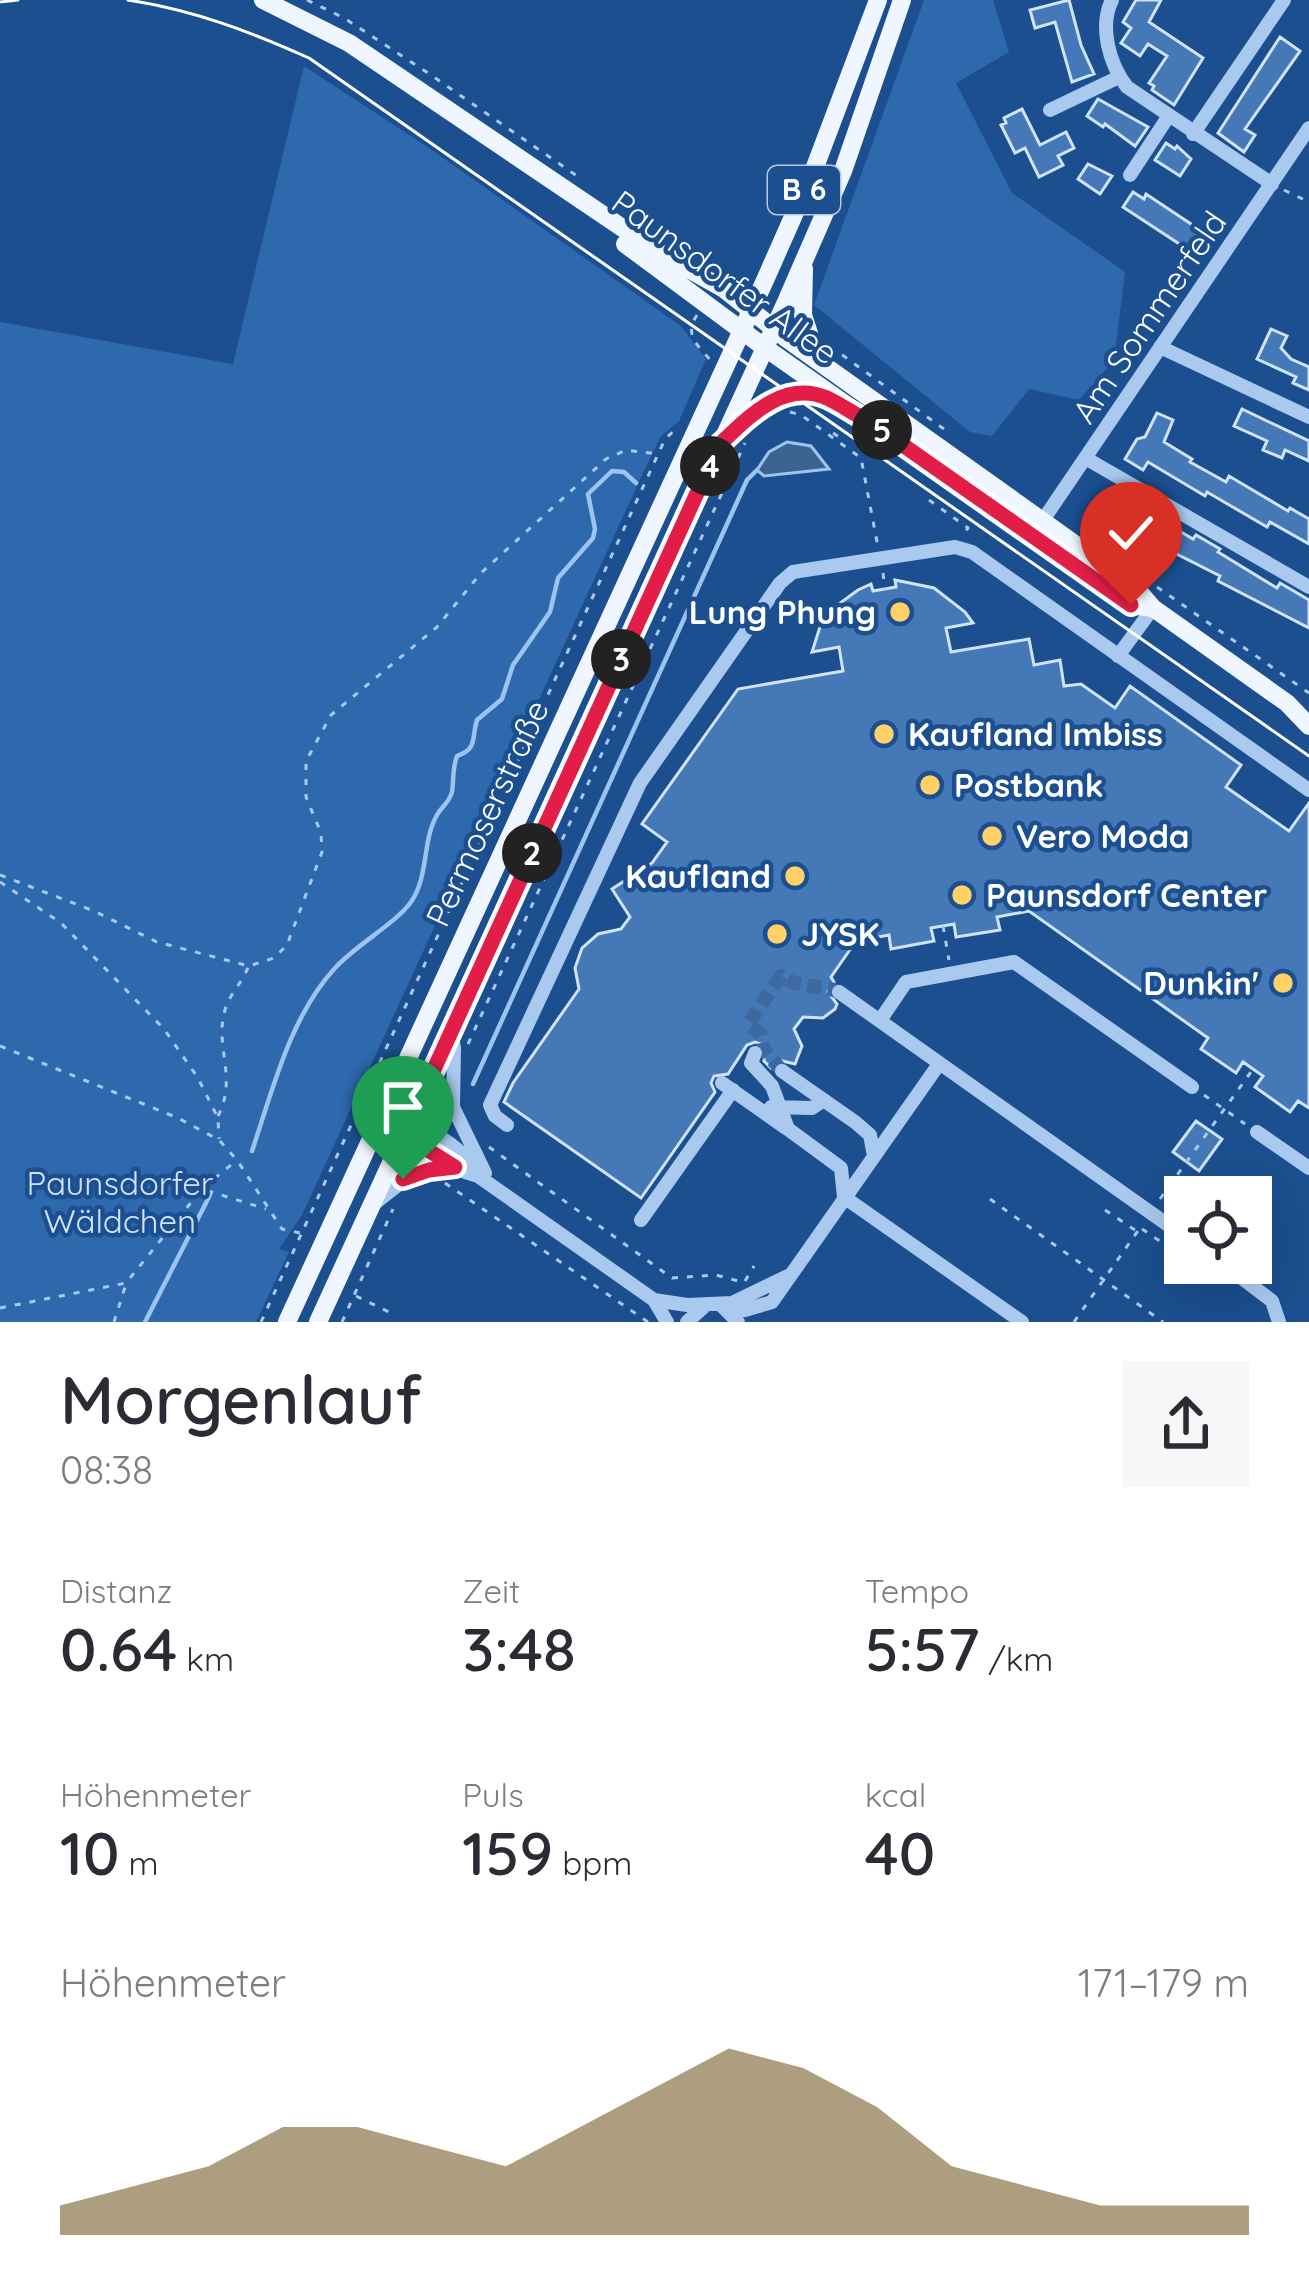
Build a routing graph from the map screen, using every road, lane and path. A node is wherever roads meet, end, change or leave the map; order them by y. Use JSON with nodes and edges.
{"nodes":[{"id":1,"x":262,"y":0,"type":"edge"},
{"id":2,"x":878,"y":0,"type":"edge"},
{"id":3,"x":902,"y":0,"type":"edge"},
{"id":4,"x":1112,"y":0,"type":"edge"},
{"id":5,"x":1284,"y":0,"type":"edge"},
{"id":6,"x":1119,"y":77,"type":"junction"},
{"id":7,"x":1050,"y":110,"type":"dead end"},
{"id":8,"x":1168,"y":117,"type":"junction"},
{"id":9,"x":1309,"y":128,"type":"edge"},
{"id":10,"x":1193,"y":134,"type":"junction"},
{"id":11,"x":1130,"y":175,"type":"dead end"},
{"id":12,"x":1272,"y":184,"type":"junction"},
{"id":13,"x":563,"y":190,"type":"junction"},
{"id":14,"x":1309,"y":202,"type":"edge"},
{"id":15,"x":803,"y":264,"type":"junction"},
{"id":16,"x":751,"y":310,"type":"junction"},
{"id":17,"x":699,"y":312,"type":"dead end"},
{"id":18,"x":774,"y":328,"type":"junction"},
{"id":19,"x":742,"y":330,"type":"junction"},
{"id":20,"x":764,"y":347,"type":"junction"},
{"id":21,"x":1160,"y":347,"type":"junction"},
{"id":22,"x":817,"y":359,"type":"junction"},
{"id":23,"x":713,"y":362,"type":"dead end"},
{"id":24,"x":782,"y":412,"type":"dead end"},
{"id":25,"x":1309,"y":417,"type":"edge"},
{"id":26,"x":686,"y":420,"type":"dead end"},
{"id":27,"x":870,"y":422,"type":"junction"},
{"id":28,"x":834,"y":432,"type":"junction"},
{"id":29,"x":839,"y":437,"type":"dead end"},
{"id":30,"x":747,"y":439,"type":"dead end"},
{"id":31,"x":719,"y":445,"type":"junction"},
{"id":32,"x":658,"y":454,"type":"junction"},
{"id":33,"x":1088,"y":459,"type":"junction"},
{"id":34,"x":928,"y":500,"type":"dead end"},
{"id":35,"x":961,"y":523,"type":"dead end"},
{"id":36,"x":1038,"y":528,"type":"junction"},
{"id":37,"x":879,"y":548,"type":"dead end"},
{"id":38,"x":882,"y":569,"type":"dead end"},
{"id":39,"x":1309,"y":587,"type":"edge"},
{"id":40,"x":884,"y":589,"type":"dead end"},
{"id":41,"x":1153,"y":608,"type":"junction"},
{"id":42,"x":1118,"y":656,"type":"junction"},
{"id":43,"x":1287,"y":703,"type":"junction"},
{"id":44,"x":1309,"y":710,"type":"edge"},
{"id":45,"x":1309,"y":726,"type":"edge"},
{"id":46,"x":1309,"y":790,"type":"edge"},
{"id":47,"x":0,"y":879,"type":"edge"},
{"id":48,"x":943,"y":926,"type":"dead end"},
{"id":49,"x":249,"y":966,"type":"junction"},
{"id":50,"x":952,"y":974,"type":"junction"},
{"id":51,"x":838,"y":992,"type":"tunnel mouth"},
{"id":52,"x":881,"y":1019,"type":"junction"},
{"id":53,"x":451,"y":1031,"type":"junction"},
{"id":54,"x":0,"y":1046,"type":"edge"},
{"id":55,"x":466,"y":1050,"type":"dead end"},
{"id":56,"x":755,"y":1054,"type":"dead end"},
{"id":57,"x":939,"y":1064,"type":"junction"},
{"id":58,"x":1253,"y":1069,"type":"dead end"},
{"id":59,"x":782,"y":1071,"type":"tunnel mouth"},
{"id":60,"x":1192,"y":1087,"type":"joint"},
{"id":61,"x":824,"y":1100,"type":"junction"},
{"id":62,"x":754,"y":1105,"type":"junction"},
{"id":63,"x":778,"y":1107,"type":"junction"},
{"id":64,"x":1224,"y":1109,"type":"junction"},
{"id":65,"x":381,"y":1115,"type":"junction"},
{"id":66,"x":218,"y":1118,"type":"junction"},
{"id":67,"x":507,"y":1125,"type":"dead end"},
{"id":68,"x":407,"y":1127,"type":"junction"},
{"id":69,"x":788,"y":1130,"type":"junction"},
{"id":70,"x":1257,"y":1132,"type":"joint"},
{"id":71,"x":219,"y":1140,"type":"junction"},
{"id":72,"x":483,"y":1142,"type":"dead end"},
{"id":73,"x":874,"y":1156,"type":"junction"},
{"id":74,"x":237,"y":1160,"type":"junction"},
{"id":75,"x":455,"y":1167,"type":"junction"},
{"id":76,"x":1309,"y":1168,"type":"edge"},
{"id":77,"x":483,"y":1180,"type":"junction"},
{"id":78,"x":444,"y":1183,"type":"dead end"},
{"id":79,"x":202,"y":1189,"type":"junction"},
{"id":80,"x":844,"y":1197,"type":"junction"},
{"id":81,"x":398,"y":1199,"type":"dead end"},
{"id":82,"x":990,"y":1199,"type":"dead end"},
{"id":83,"x":371,"y":1206,"type":"junction"},
{"id":84,"x":1156,"y":1206,"type":"dead end"},
{"id":85,"x":268,"y":1209,"type":"junction"},
{"id":86,"x":1105,"y":1210,"type":"dead end"},
{"id":87,"x":641,"y":1220,"type":"dead end"},
{"id":88,"x":1146,"y":1220,"type":"dead end"},
{"id":89,"x":1164,"y":1222,"type":"edge"},
{"id":90,"x":1139,"y":1230,"type":"junction"},
{"id":91,"x":302,"y":1233,"type":"junction"},
{"id":92,"x":1164,"y":1245,"type":"edge"},
{"id":93,"x":754,"y":1266,"type":"dead end"},
{"id":94,"x":1104,"y":1280,"type":"junction"},
{"id":95,"x":126,"y":1282,"type":"junction"},
{"id":96,"x":1250,"y":1284,"type":"edge"},
{"id":97,"x":355,"y":1295,"type":"junction"},
{"id":98,"x":654,"y":1300,"type":"junction"},
{"id":99,"x":720,"y":1304,"type":"junction"},
{"id":100,"x":0,"y":1308,"type":"edge"},
{"id":101,"x":395,"y":1315,"type":"dead end"},
{"id":102,"x":114,"y":1322,"type":"edge"},
{"id":103,"x":261,"y":1322,"type":"edge"},
{"id":104,"x":287,"y":1322,"type":"edge"},
{"id":105,"x":318,"y":1322,"type":"edge"},
{"id":106,"x":342,"y":1322,"type":"edge"},
{"id":107,"x":648,"y":1322,"type":"edge"},
{"id":108,"x":667,"y":1322,"type":"edge"},
{"id":109,"x":687,"y":1322,"type":"edge"},
{"id":110,"x":738,"y":1322,"type":"edge"},
{"id":111,"x":1022,"y":1322,"type":"edge"},
{"id":112,"x":1074,"y":1322,"type":"edge"},
{"id":113,"x":1163,"y":1322,"type":"edge"},
{"id":114,"x":1279,"y":1322,"type":"edge"}],
"edges":[{"from":1,"to":13,"type":"main road","name":"Paunsdorfer Allee"},
{"from":2,"to":16,"type":"main road","number":"B 6"},
{"from":3,"to":15,"type":"main road","number":"B 6"},
{"from":4,"to":6,"type":"street"},
{"from":5,"to":10,"type":"street"},
{"from":6,"to":7,"type":"street"},
{"from":6,"to":8,"type":"street"},
{"from":8,"to":10,"type":"street"},
{"from":8,"to":11,"type":"street"},
{"from":9,"to":12,"type":"street","name":"Am Sommerfeld"},
{"from":10,"to":12,"type":"street"},
{"from":12,"to":14,"type":"path"},
{"from":12,"to":21,"type":"street","name":"Am Sommerfeld"},
{"from":13,"to":16,"type":"main road","name":"Paunsdorfer Allee"},
{"from":13,"to":19,"type":"main road","name":"Paunsdorfer Allee"},
{"from":15,"to":18,"type":"main road","number":"B 6"},
{"from":15,"to":22,"type":"main road"},
{"from":16,"to":18,"type":"main road","name":"Paunsdorfer Allee"},
{"from":16,"to":19,"type":"main road","number":"B 6"},
{"from":17,"to":23,"type":"path"},
{"from":18,"to":20,"type":"main road","name":"Permoserstraße","number":"B 6"},
{"from":18,"to":22,"type":"main road","name":"Paunsdorfer Allee"},
{"from":19,"to":20,"type":"main road","name":"Paunsdorfer Allee"},
{"from":19,"to":65,"type":"main road","name":"Permoserstraße","number":"B 6"},
{"from":20,"to":27,"type":"main road","name":"Paunsdorfer Allee"},
{"from":20,"to":31,"type":"main road","name":"Permoserstraße","number":"B 6"},
{"from":21,"to":25,"type":"street"},
{"from":21,"to":33,"type":"street","name":"Am Sommerfeld"},
{"from":22,"to":36,"type":"main road","name":"Paunsdorfer Allee"},
{"from":24,"to":28,"type":"path"},
{"from":26,"to":32,"type":"path"},
{"from":27,"to":31,"type":"main road"},
{"from":27,"to":36,"type":"main road","name":"Paunsdorfer Allee"},
{"from":28,"to":29,"type":"path"},
{"from":28,"to":37,"type":"path"},
{"from":30,"to":55,"type":"path"},
{"from":31,"to":53,"type":"main road","name":"Permoserstraße","number":"B 6"},
{"from":32,"to":49,"type":"path"},
{"from":32,"to":91,"type":"path"},
{"from":33,"to":36,"type":"street","name":"Am Sommerfeld"},
{"from":33,"to":39,"type":"street"},
{"from":34,"to":35,"type":"path"},
{"from":36,"to":41,"type":"main road","name":"Paunsdorfer Allee"},
{"from":38,"to":40,"type":"path"},
{"from":41,"to":42,"type":"street"},
{"from":41,"to":43,"type":"main road","name":"Paunsdorfer Allee"},
{"from":42,"to":46,"type":"street"},
{"from":42,"to":67,"type":"street"},
{"from":43,"to":44,"type":"main road","name":"Paunsdorfer Allee"},
{"from":43,"to":45,"type":"main road","name":"Paunsdorfer Allee"},
{"from":47,"to":49,"type":"path"},
{"from":47,"to":66,"type":"path"},
{"from":48,"to":50,"type":"path"},
{"from":49,"to":66,"type":"path"},
{"from":50,"to":52,"type":"street"},
{"from":50,"to":60,"type":"street"},
{"from":51,"to":52,"type":"street"},
{"from":52,"to":57,"type":"street"},
{"from":53,"to":68,"type":"main road","name":"Permoserstraße","number":"B 6"},
{"from":53,"to":77,"type":"street"},
{"from":54,"to":71,"type":"path"},
{"from":56,"to":63,"type":"street"},
{"from":57,"to":73,"type":"street"},
{"from":57,"to":89,"type":"street"},
{"from":58,"to":64,"type":"path"},
{"from":59,"to":61,"type":"street"},
{"from":60,"to":64,"type":"path"},
{"from":61,"to":63,"type":"street"},
{"from":61,"to":73,"type":"street"},
{"from":62,"to":63,"type":"street"},
{"from":62,"to":69,"type":"street"},
{"from":62,"to":87,"type":"street"},
{"from":63,"to":69,"type":"street"},
{"from":64,"to":70,"type":"path"},
{"from":64,"to":84,"type":"path"},
{"from":65,"to":68,"type":"street"},
{"from":65,"to":104,"type":"main road","name":"Permoserstraße","number":"B 6"},
{"from":66,"to":71,"type":"path"},
{"from":68,"to":75,"type":"street"},
{"from":68,"to":77,"type":"street"},
{"from":68,"to":83,"type":"main road","name":"Permoserstraße","number":"B 6"},
{"from":69,"to":80,"type":"street"},
{"from":70,"to":76,"type":"street"},
{"from":71,"to":74,"type":"path"},
{"from":72,"to":93,"type":"path"},
{"from":73,"to":80,"type":"street"},
{"from":74,"to":79,"type":"path"},
{"from":74,"to":85,"type":"path"},
{"from":75,"to":77,"type":"street"},
{"from":75,"to":83,"type":"street"},
{"from":77,"to":98,"type":"street"},
{"from":78,"to":107,"type":"path"},
{"from":79,"to":85,"type":"path"},
{"from":79,"to":95,"type":"path"},
{"from":80,"to":99,"type":"street"},
{"from":80,"to":111,"type":"street"},
{"from":81,"to":97,"type":"path"},
{"from":82,"to":94,"type":"path"},
{"from":83,"to":105,"type":"main road","name":"Permoserstraße","number":"B 6"},
{"from":85,"to":91,"type":"path"},
{"from":86,"to":90,"type":"path"},
{"from":88,"to":90,"type":"path"},
{"from":90,"to":92,"type":"path"},
{"from":90,"to":94,"type":"path"},
{"from":91,"to":103,"type":"path"},
{"from":94,"to":112,"type":"path"},
{"from":94,"to":113,"type":"path"},
{"from":95,"to":100,"type":"path"},
{"from":95,"to":102,"type":"path"},
{"from":96,"to":114,"type":"street"},
{"from":97,"to":101,"type":"path"},
{"from":97,"to":106,"type":"path"},
{"from":98,"to":99,"type":"street"},
{"from":98,"to":108,"type":"street"},
{"from":99,"to":109,"type":"street"},
{"from":99,"to":110,"type":"street"}]}
